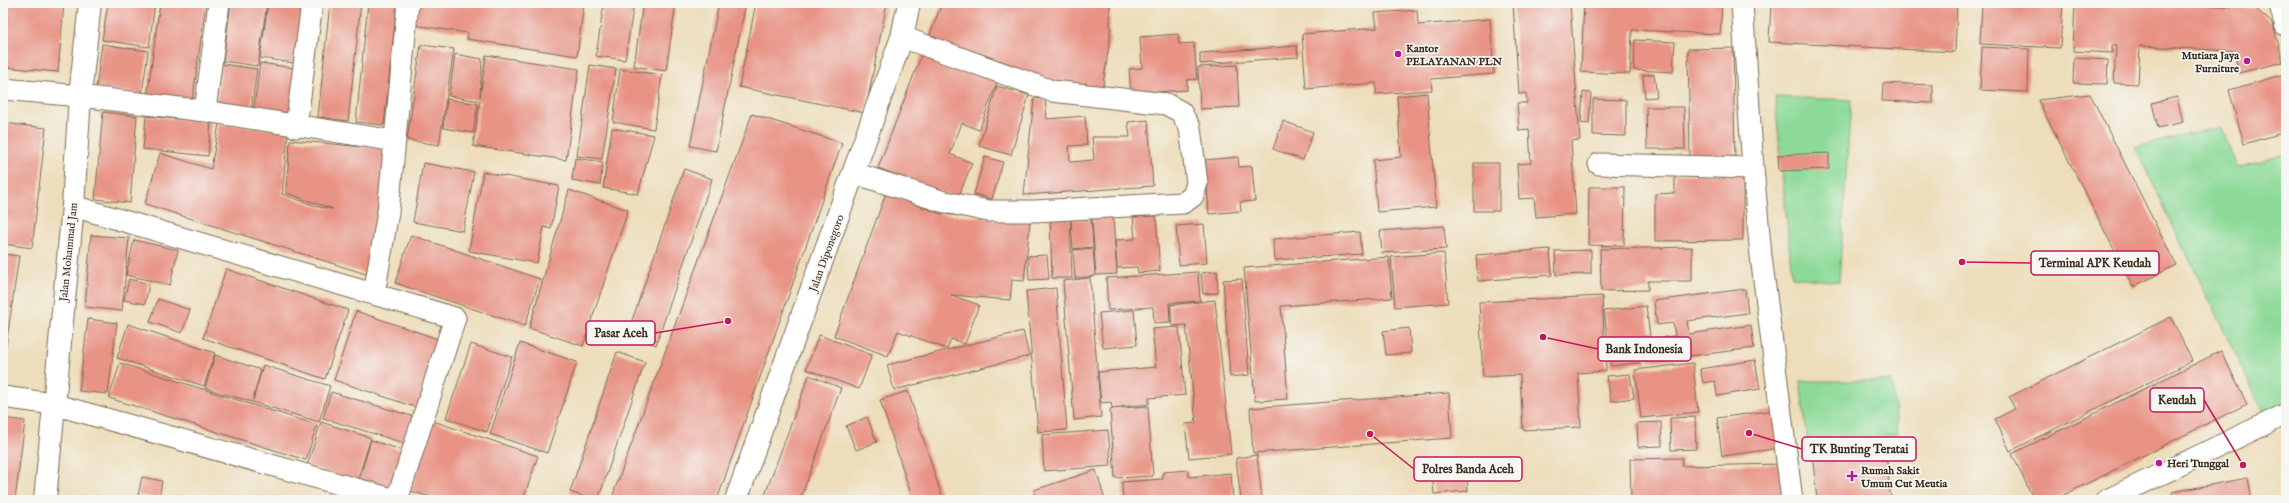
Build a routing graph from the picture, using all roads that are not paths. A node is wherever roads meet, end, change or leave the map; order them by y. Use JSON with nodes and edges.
{"nodes":[{"id":1,"x":90,"y":3,"type":"edge"},
{"id":2,"x":220,"y":3,"type":"edge"},
{"id":3,"x":312,"y":3,"type":"edge"},
{"id":4,"x":408,"y":3,"type":"edge"},
{"id":5,"x":909,"y":3,"type":"edge"},
{"id":6,"x":1742,"y":3,"type":"edge"},
{"id":7,"x":2280,"y":3,"type":"edge"},
{"id":8,"x":2286,"y":25,"type":"edge"},
{"id":9,"x":902,"y":37,"type":"junction"},
{"id":10,"x":3,"y":89,"type":"edge"},
{"id":11,"x":80,"y":96,"type":"junction"},
{"id":12,"x":205,"y":111,"type":"junction"},
{"id":13,"x":296,"y":127,"type":"junction"},
{"id":14,"x":395,"y":141,"type":"junction"},
{"id":15,"x":1599,"y":164,"type":"dead end"},
{"id":16,"x":1753,"y":168,"type":"junction"},
{"id":17,"x":854,"y":174,"type":"junction"},
{"id":18,"x":73,"y":206,"type":"junction"},
{"id":19,"x":374,"y":294,"type":"junction"},
{"id":20,"x":3,"y":397,"type":"edge"},
{"id":21,"x":53,"y":404,"type":"junction"},
{"id":22,"x":2286,"y":414,"type":"edge"},
{"id":23,"x":44,"y":500,"type":"edge"},
{"id":24,"x":396,"y":500,"type":"edge"},
{"id":25,"x":736,"y":500,"type":"edge"},
{"id":26,"x":1792,"y":500,"type":"edge"},
{"id":27,"x":2107,"y":500,"type":"edge"}],
"edges":[{"from":1,"to":11,"type":"main road","name":"Jalan Mohammad Jam"},
{"from":2,"to":12,"type":"street"},
{"from":3,"to":13,"type":"street"},
{"from":4,"to":14,"type":"street"},
{"from":5,"to":9,"type":"main road","name":"Jalan Diponegoro"},
{"from":6,"to":16,"type":"street"},
{"from":7,"to":8,"type":"main road"},
{"from":9,"to":17,"type":"main road","name":"Jalan Diponegoro"},
{"from":9,"to":17,"type":"street"},
{"from":10,"to":11,"type":"street"},
{"from":11,"to":12,"type":"street"},
{"from":11,"to":18,"type":"main road","name":"Jalan Mohammad Jam"},
{"from":12,"to":13,"type":"street"},
{"from":13,"to":14,"type":"street"},
{"from":14,"to":19,"type":"street"},
{"from":15,"to":16,"type":"street"},
{"from":16,"to":26,"type":"street"},
{"from":17,"to":25,"type":"main road","name":"Jalan Diponegoro"},
{"from":18,"to":19,"type":"street"},
{"from":18,"to":21,"type":"main road","name":"Jalan Mohammad Jam"},
{"from":19,"to":24,"type":"street"},
{"from":20,"to":21,"type":"street"},
{"from":21,"to":23,"type":"main road","name":"Jalan Mohammad Jam"},
{"from":21,"to":24,"type":"street"},
{"from":22,"to":27,"type":"street"}]}
